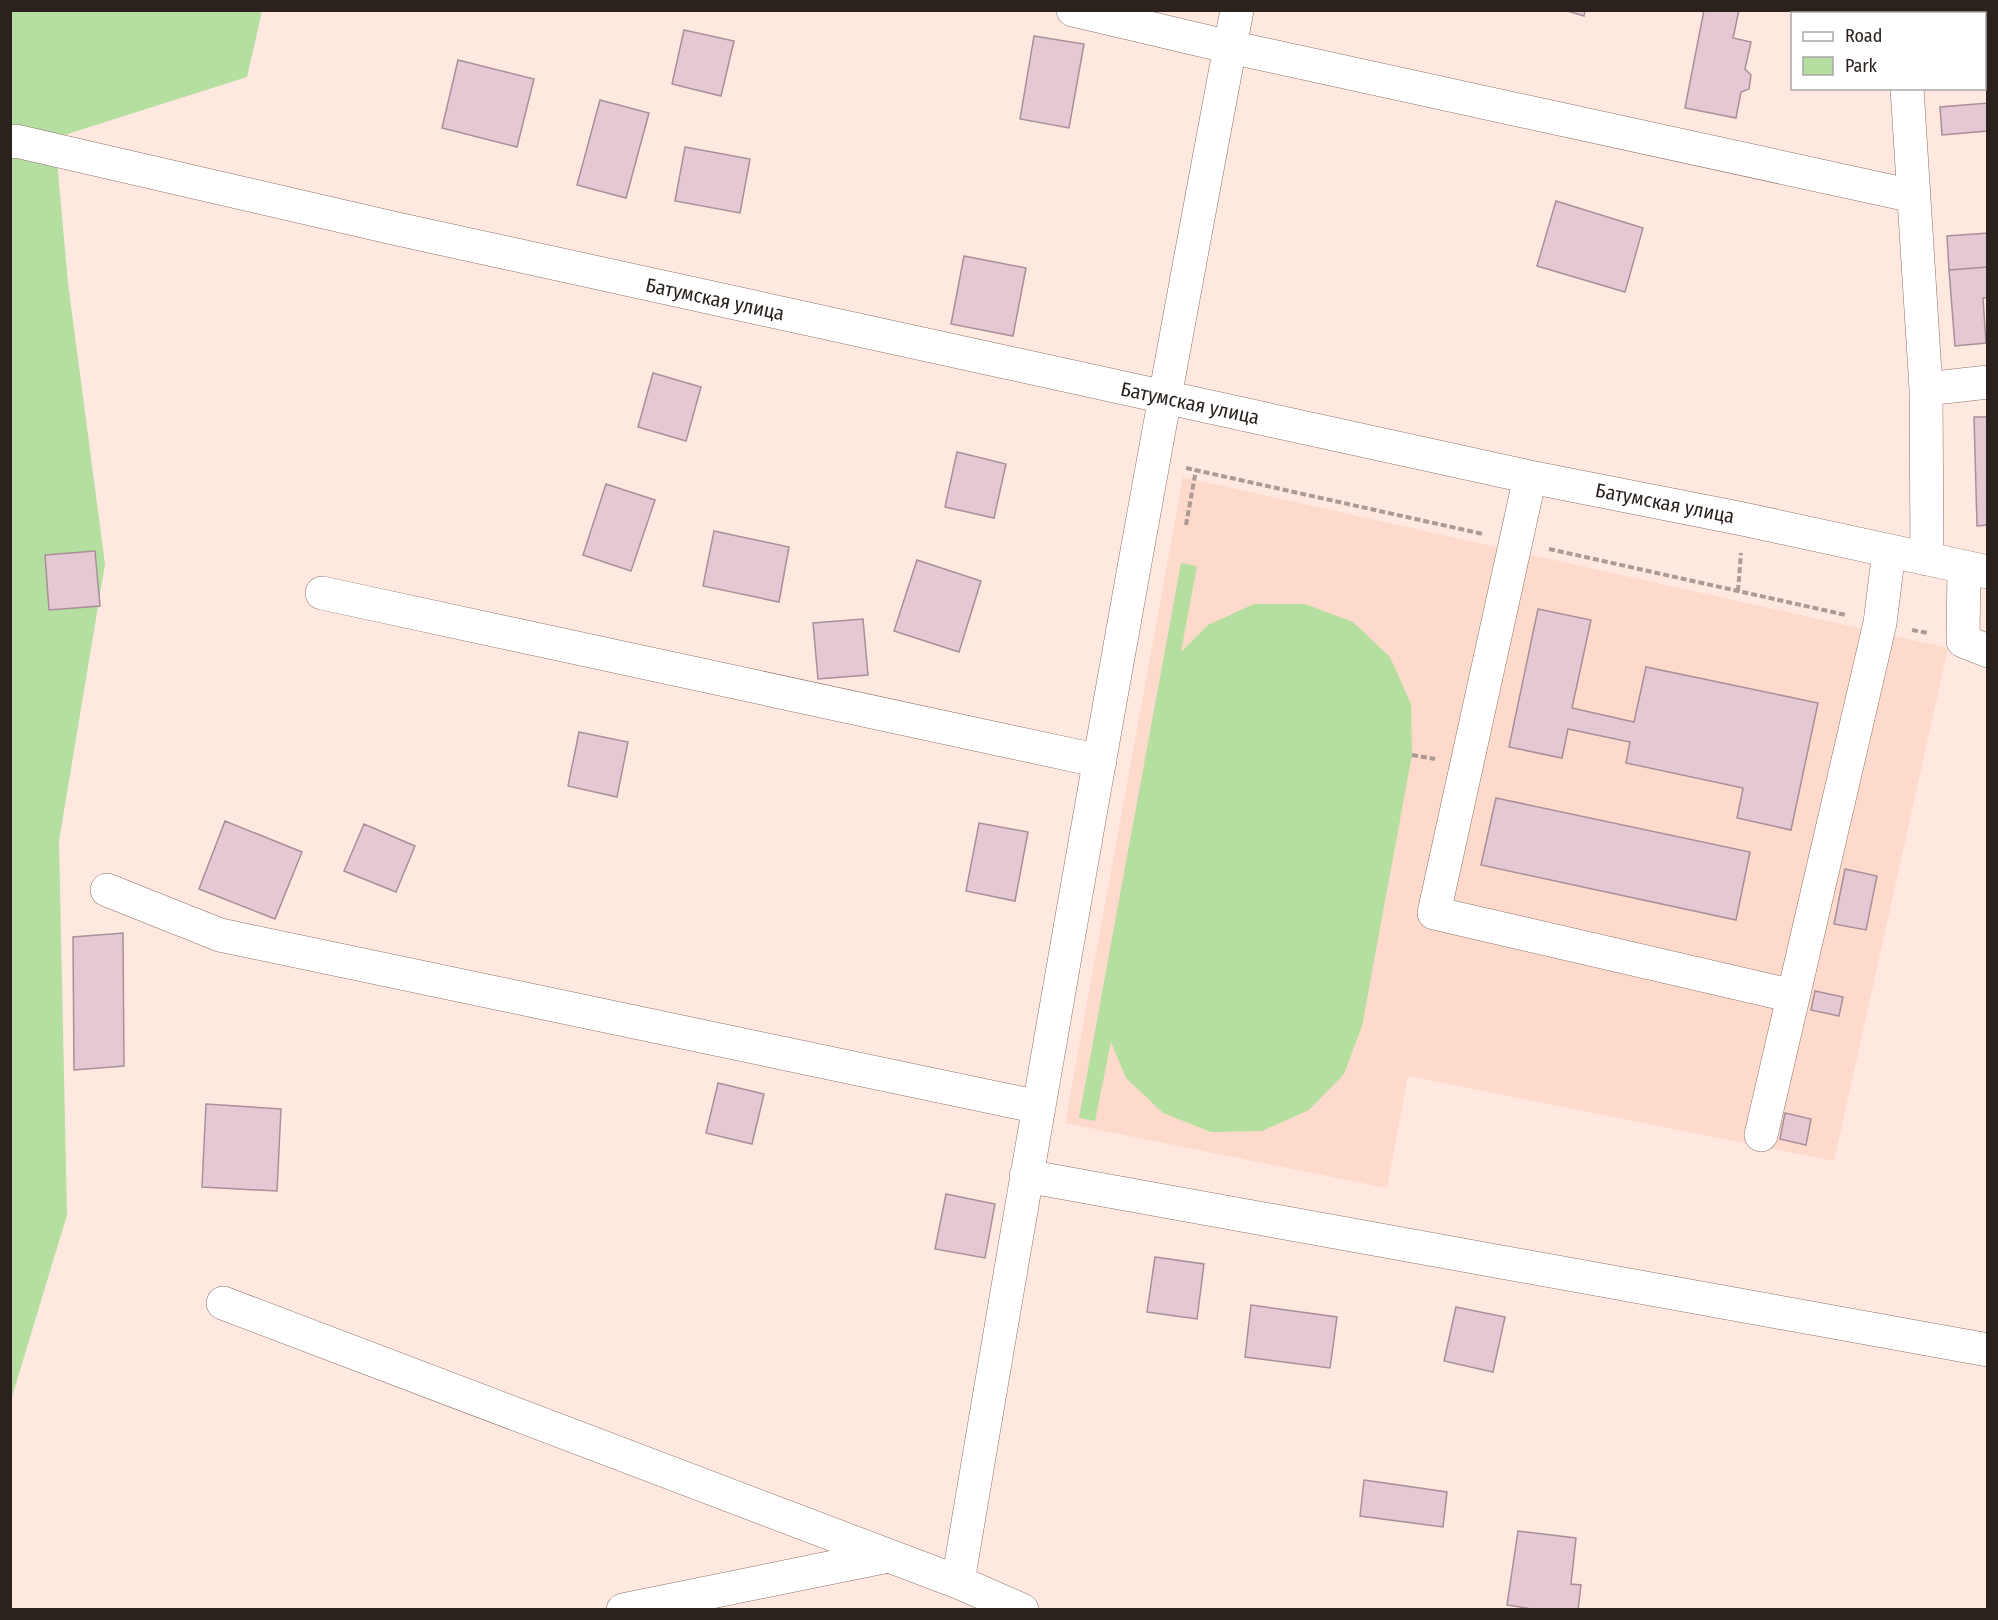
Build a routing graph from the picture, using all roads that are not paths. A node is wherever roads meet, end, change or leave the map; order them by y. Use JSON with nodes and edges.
{"nodes":[{"id":1,"x":1073,"y":10,"type":"edge"},
{"id":2,"x":1237,"y":10,"type":"edge"},
{"id":3,"x":1230,"y":47,"type":"junction"},
{"id":4,"x":1906,"y":90,"type":"edge"},
{"id":5,"x":10,"y":142,"type":"edge"},
{"id":6,"x":1913,"y":196,"type":"junction"},
{"id":7,"x":1988,"y":382,"type":"edge"},
{"id":8,"x":1926,"y":389,"type":"junction"},
{"id":9,"x":1164,"y":397,"type":"junction"},
{"id":10,"x":1530,"y":477,"type":"junction"},
{"id":11,"x":1889,"y":551,"type":"junction"},
{"id":12,"x":1927,"y":559,"type":"junction"},
{"id":13,"x":1976,"y":569,"type":"edge"},
{"id":14,"x":322,"y":593,"type":"dead end"},
{"id":15,"x":1975,"y":646,"type":"edge"},
{"id":16,"x":1100,"y":761,"type":"junction"},
{"id":17,"x":107,"y":890,"type":"dead end"},
{"id":18,"x":1793,"y":996,"type":"junction"},
{"id":19,"x":1039,"y":1107,"type":"junction"},
{"id":20,"x":1761,"y":1135,"type":"dead end"},
{"id":21,"x":1026,"y":1176,"type":"junction"},
{"id":22,"x":223,"y":1303,"type":"dead end"},
{"id":23,"x":1988,"y":1350,"type":"edge"},
{"id":24,"x":888,"y":1556,"type":"junction"},
{"id":25,"x":958,"y":1582,"type":"junction"},
{"id":26,"x":623,"y":1610,"type":"edge"},
{"id":27,"x":1022,"y":1610,"type":"edge"}],
"edges":[{"from":1,"to":3,"type":"street"},
{"from":2,"to":3,"type":"street"},
{"from":3,"to":6,"type":"street"},
{"from":3,"to":9,"type":"street"},
{"from":4,"to":6,"type":"street"},
{"from":5,"to":9,"type":"street","name":"Батумская улица"},
{"from":6,"to":8,"type":"street"},
{"from":7,"to":8,"type":"street"},
{"from":8,"to":12,"type":"street"},
{"from":9,"to":10,"type":"street","name":"Батумская улица"},
{"from":9,"to":16,"type":"street"},
{"from":10,"to":11,"type":"street","name":"Батумская улица"},
{"from":10,"to":18,"type":"street"},
{"from":11,"to":12,"type":"street","name":"Батумская улица"},
{"from":11,"to":18,"type":"street"},
{"from":12,"to":13,"type":"street","name":"Батумская улица"},
{"from":13,"to":15,"type":"street"},
{"from":14,"to":16,"type":"street"},
{"from":16,"to":19,"type":"street"},
{"from":17,"to":19,"type":"street"},
{"from":18,"to":20,"type":"street"},
{"from":19,"to":21,"type":"street"},
{"from":21,"to":23,"type":"street"},
{"from":21,"to":25,"type":"street"},
{"from":22,"to":24,"type":"street"},
{"from":24,"to":25,"type":"street"},
{"from":24,"to":26,"type":"street"},
{"from":25,"to":27,"type":"street"}]}
